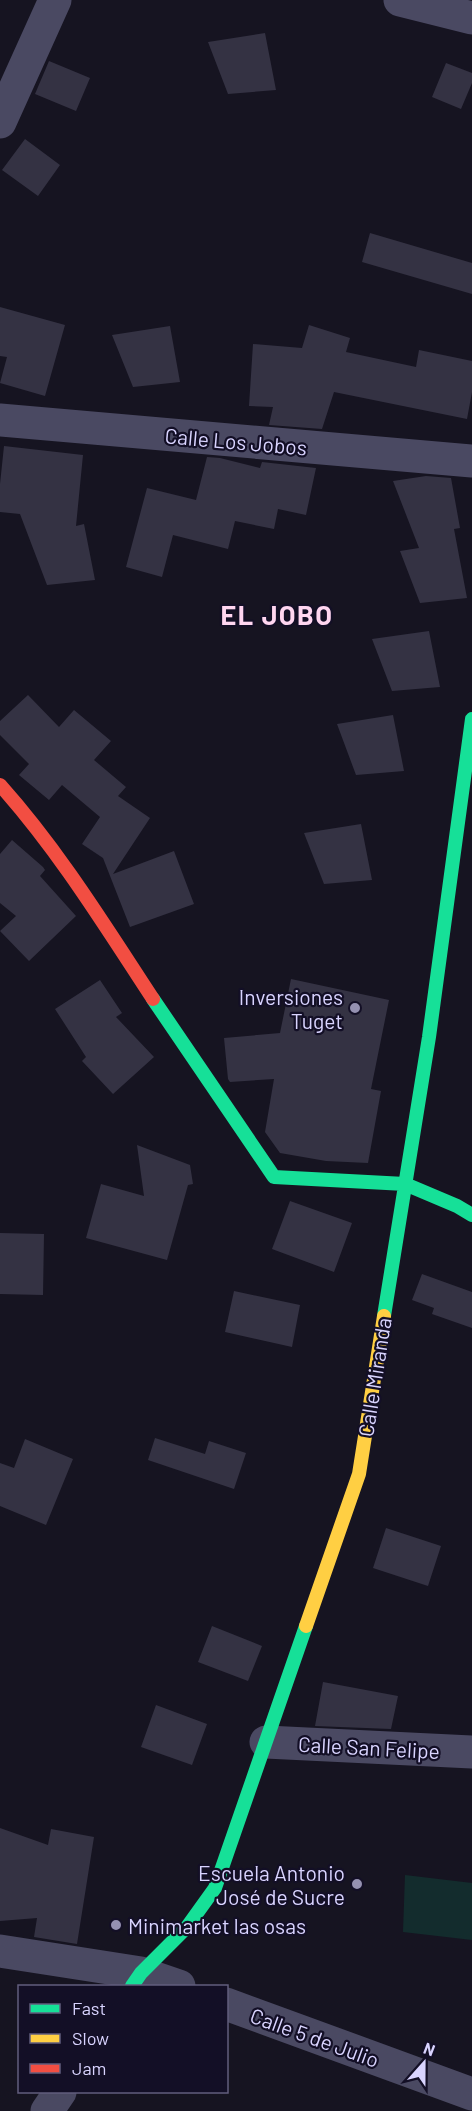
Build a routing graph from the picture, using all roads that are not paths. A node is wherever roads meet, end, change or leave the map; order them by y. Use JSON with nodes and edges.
{"nodes":[{"id":1,"x":55,"y":0,"type":"edge"},
{"id":2,"x":400,"y":0,"type":"edge"},
{"id":3,"x":472,"y":18,"type":"edge"},
{"id":4,"x":0,"y":122,"type":"edge"},
{"id":5,"x":0,"y":420,"type":"edge"},
{"id":6,"x":472,"y":461,"type":"edge"},
{"id":7,"x":472,"y":719,"type":"edge"},
{"id":8,"x":0,"y":785,"type":"edge"},
{"id":9,"x":405,"y":1184,"type":"junction"},
{"id":10,"x":472,"y":1215,"type":"edge"},
{"id":11,"x":266,"y":1742,"type":"junction"},
{"id":12,"x":472,"y":1752,"type":"edge"},
{"id":13,"x":0,"y":1951,"type":"edge"},
{"id":14,"x":136,"y":1980,"type":"edge"},
{"id":15,"x":172,"y":1985,"type":"edge"},
{"id":16,"x":228,"y":2005,"type":"edge"},
{"id":17,"x":59,"y":2093,"type":"edge"},
{"id":18,"x":472,"y":2094,"type":"edge"},
{"id":19,"x":47,"y":2111,"type":"edge"}],
"edges":[{"from":1,"to":4,"type":"street"},
{"from":2,"to":3,"type":"street"},
{"from":5,"to":6,"type":"street","name":"Calle Los Jobos"},
{"from":7,"to":9,"type":"street","name":"Calle Miranda"},
{"from":8,"to":9,"type":"street"},
{"from":9,"to":10,"type":"street"},
{"from":9,"to":11,"type":"street","name":"Calle Miranda"},
{"from":11,"to":12,"type":"street","name":"Calle San Felipe"},
{"from":11,"to":14,"type":"street","name":"Calle Miranda"},
{"from":13,"to":14,"type":"street"},
{"from":14,"to":15,"type":"street"},
{"from":16,"to":18,"type":"street","name":"Calle 5 de Julio"},
{"from":17,"to":19,"type":"street"}]}
